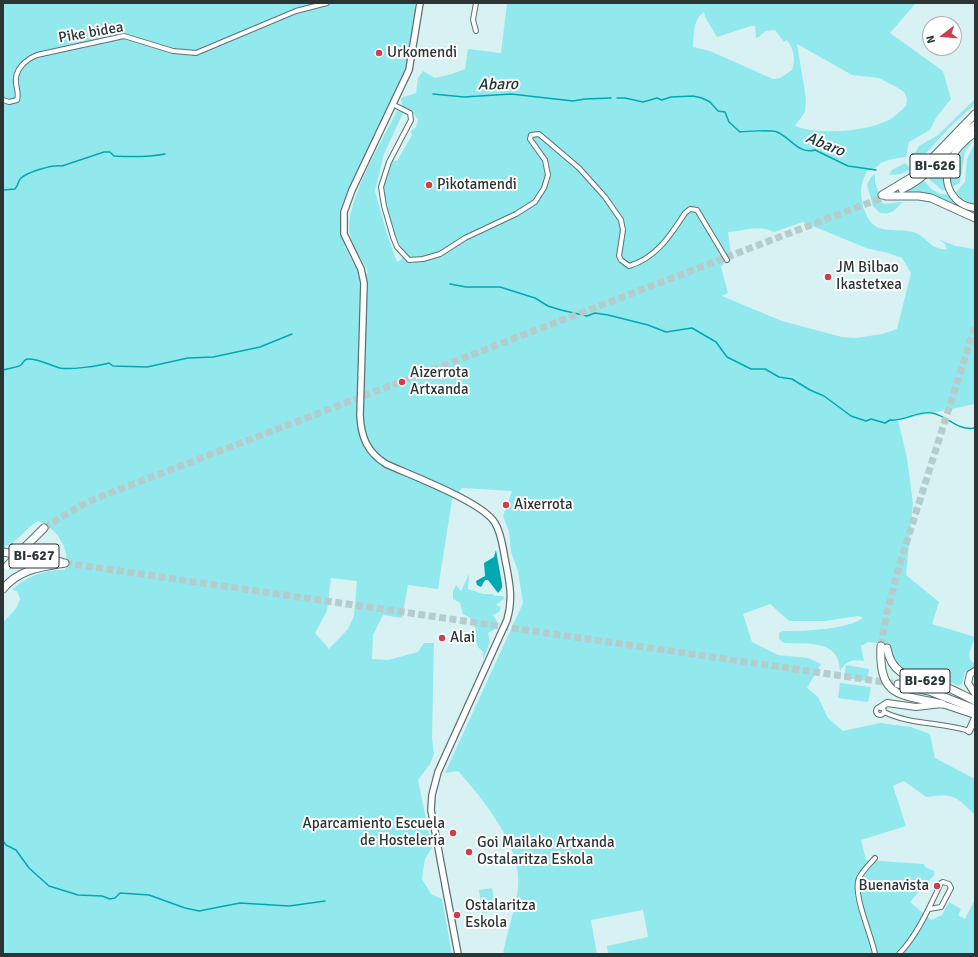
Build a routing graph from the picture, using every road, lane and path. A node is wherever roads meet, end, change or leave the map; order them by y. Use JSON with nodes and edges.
{"nodes":[{"id":1,"x":327,"y":3,"type":"edge"},
{"id":2,"x":420,"y":3,"type":"edge"},
{"id":3,"x":476,"y":3,"type":"edge"},
{"id":4,"x":476,"y":31,"type":"dead end"},
{"id":5,"x":3,"y":100,"type":"edge"},
{"id":6,"x":396,"y":106,"type":"dead end"},
{"id":7,"x":975,"y":114,"type":"edge"},
{"id":8,"x":975,"y":125,"type":"edge"},
{"id":9,"x":975,"y":133,"type":"edge"},
{"id":10,"x":884,"y":196,"type":"junction"},
{"id":11,"x":975,"y":208,"type":"edge"},
{"id":12,"x":975,"y":218,"type":"edge"},
{"id":13,"x":727,"y":260,"type":"dead end"},
{"id":14,"x":44,"y":528,"type":"tunnel mouth"},
{"id":15,"x":3,"y":552,"type":"edge"},
{"id":16,"x":5,"y":568,"type":"edge"},
{"id":17,"x":3,"y":589,"type":"edge"},
{"id":18,"x":975,"y":671,"type":"edge"},
{"id":19,"x":898,"y":684,"type":"tunnel mouth"},
{"id":20,"x":975,"y":694,"type":"edge"},
{"id":21,"x":975,"y":701,"type":"edge"},
{"id":22,"x":942,"y":704,"type":"junction"},
{"id":23,"x":975,"y":709,"type":"edge"},
{"id":24,"x":882,"y":710,"type":"joint"},
{"id":25,"x":975,"y":716,"type":"edge"},
{"id":26,"x":970,"y":728,"type":"joint"},
{"id":27,"x":875,"y":858,"type":"dead end"},
{"id":28,"x":929,"y":909,"type":"junction"},
{"id":29,"x":458,"y":954,"type":"edge"},
{"id":30,"x":875,"y":954,"type":"edge"},
{"id":31,"x":899,"y":954,"type":"edge"}],
"edges":[{"from":1,"to":5,"type":"street","name":"Pike bidea"},
{"from":2,"to":29,"type":"street"},
{"from":3,"to":4,"type":"street"},
{"from":6,"to":13,"type":"street"},
{"from":7,"to":10,"type":"highway"},
{"from":8,"to":10,"type":"highway","number":"BI-626"},
{"from":9,"to":11,"type":"main road"},
{"from":10,"to":12,"type":"highway"},
{"from":14,"to":16,"type":"highway","bridge":true},
{"from":15,"to":17,"type":"highway","number":"BI-627"},
{"from":18,"to":20,"type":"main road"},
{"from":19,"to":23,"type":"highway"},
{"from":21,"to":22,"type":"highway","number":"BI-629"},
{"from":22,"to":24,"type":"main road"},
{"from":22,"to":25,"type":"main road","number":"BI-629"},
{"from":24,"to":26,"type":"street"},
{"from":25,"to":26,"type":"main road"},
{"from":27,"to":30,"type":"street"},
{"from":28,"to":28,"type":"street"},
{"from":28,"to":31,"type":"street"}]}
